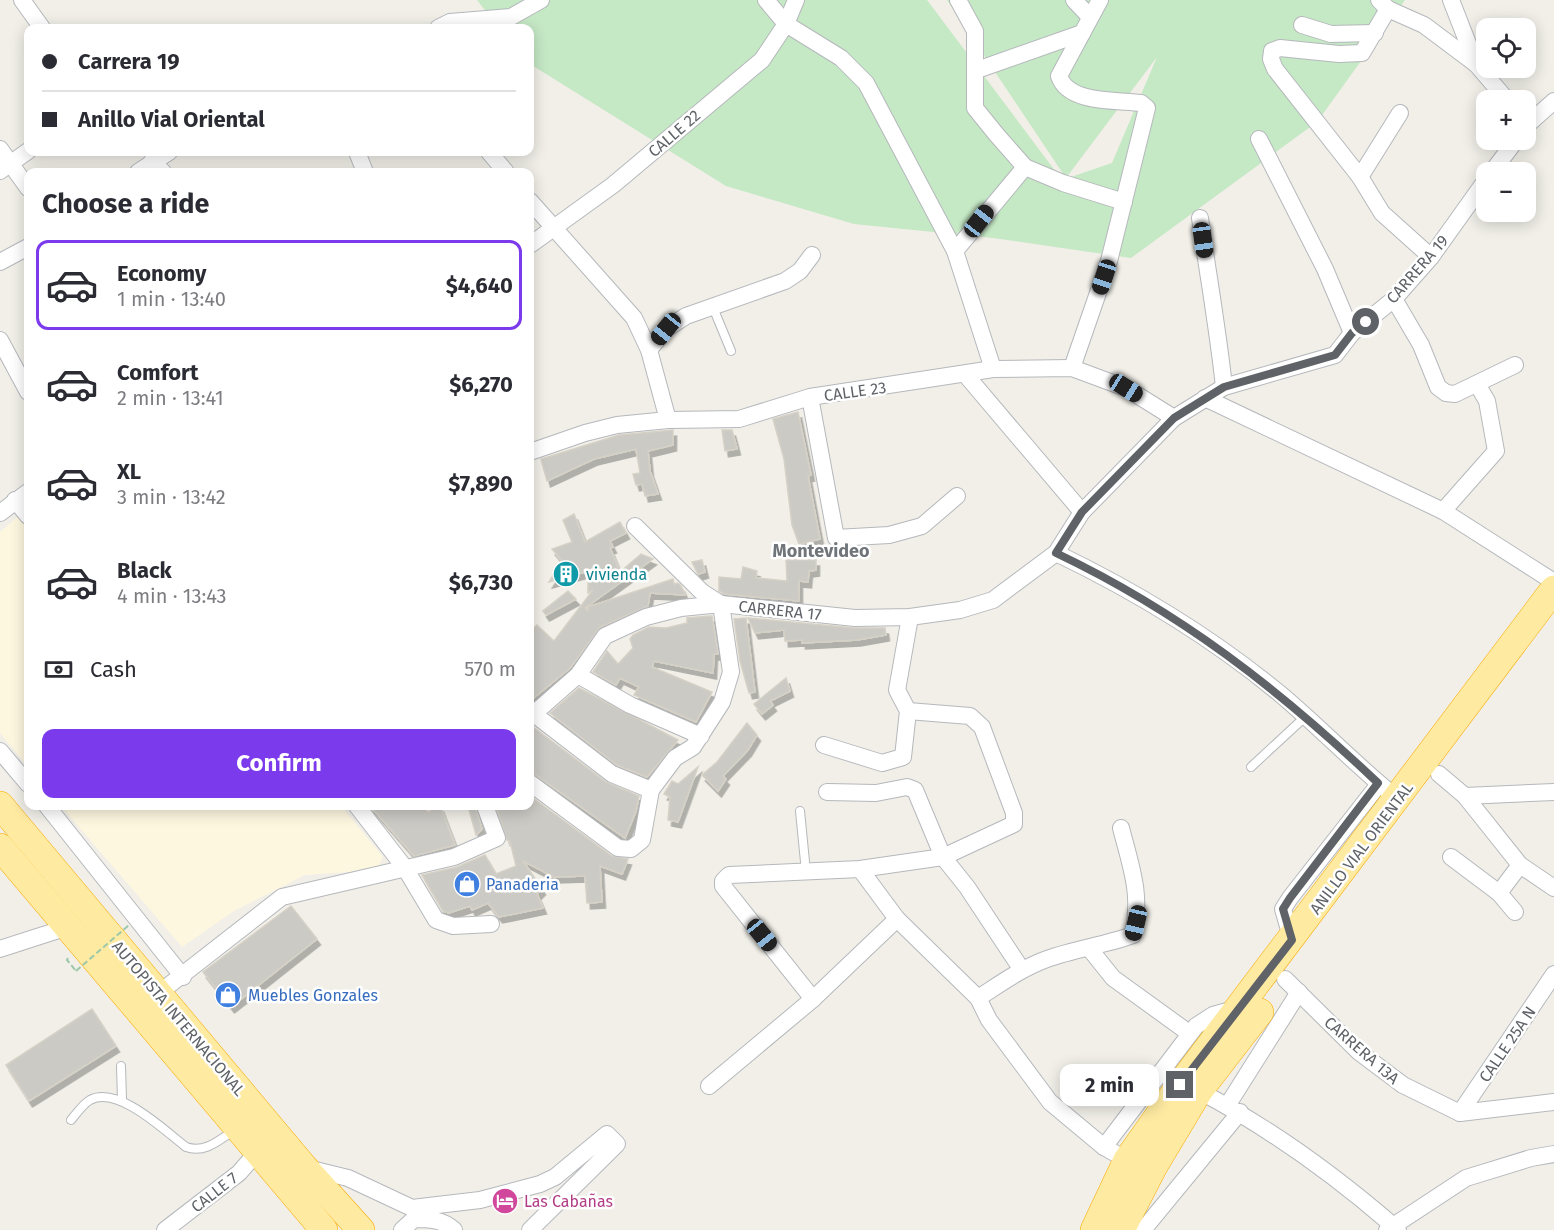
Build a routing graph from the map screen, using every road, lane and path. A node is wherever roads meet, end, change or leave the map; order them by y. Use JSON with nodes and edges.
{"nodes":[{"id":1,"x":22,"y":0,"type":"edge"},
{"id":2,"x":541,"y":0,"type":"edge"},
{"id":3,"x":766,"y":0,"type":"edge"},
{"id":4,"x":796,"y":0,"type":"edge"},
{"id":5,"x":1074,"y":0,"type":"edge"},
{"id":6,"x":1100,"y":0,"type":"edge"},
{"id":7,"x":1451,"y":0,"type":"edge"},
{"id":8,"x":963,"y":2,"type":"edge"},
{"id":9,"x":1384,"y":5,"type":"edge"},
{"id":10,"x":1090,"y":17,"type":"junction"},
{"id":11,"x":39,"y":24,"type":"edge"},
{"id":12,"x":446,"y":24,"type":"edge"},
{"id":13,"x":786,"y":24,"type":"junction"},
{"id":14,"x":1302,"y":25,"type":"dead end"},
{"id":15,"x":1082,"y":33,"type":"junction"},
{"id":16,"x":1375,"y":33,"type":"junction"},
{"id":17,"x":1476,"y":64,"type":"joint"},
{"id":18,"x":977,"y":70,"type":"junction"},
{"id":19,"x":1488,"y":78,"type":"edge"},
{"id":20,"x":1498,"y":90,"type":"edge"},
{"id":21,"x":1554,"y":101,"type":"edge"},
{"id":22,"x":1400,"y":113,"type":"dead end"},
{"id":23,"x":1536,"y":116,"type":"edge"},
{"id":24,"x":1259,"y":139,"type":"dead end"},
{"id":25,"x":0,"y":149,"type":"edge"},
{"id":26,"x":24,"y":154,"type":"edge"},
{"id":27,"x":492,"y":156,"type":"edge"},
{"id":28,"x":1025,"y":167,"type":"junction"},
{"id":29,"x":5,"y":168,"type":"edge"},
{"id":30,"x":503,"y":168,"type":"edge"},
{"id":31,"x":1360,"y":177,"type":"junction"},
{"id":32,"x":24,"y":185,"type":"edge"},
{"id":33,"x":1476,"y":194,"type":"edge"},
{"id":34,"x":1124,"y":202,"type":"junction"},
{"id":35,"x":534,"y":206,"type":"edge"},
{"id":36,"x":1200,"y":218,"type":"dead end"},
{"id":37,"x":552,"y":229,"type":"junction"},
{"id":38,"x":534,"y":242,"type":"edge"},
{"id":39,"x":24,"y":249,"type":"edge"},
{"id":40,"x":955,"y":251,"type":"junction"},
{"id":41,"x":812,"y":255,"type":"dead end"},
{"id":42,"x":1431,"y":257,"type":"junction"},
{"id":43,"x":0,"y":262,"type":"edge"},
{"id":44,"x":1394,"y":299,"type":"junction"},
{"id":45,"x":712,"y":305,"type":"junction"},
{"id":46,"x":1352,"y":333,"type":"junction"},
{"id":47,"x":0,"y":340,"type":"edge"},
{"id":48,"x":649,"y":350,"type":"junction"},
{"id":49,"x":731,"y":351,"type":"dead end"},
{"id":50,"x":1515,"y":365,"type":"dead end"},
{"id":51,"x":1072,"y":368,"type":"junction"},
{"id":52,"x":993,"y":369,"type":"junction"},
{"id":53,"x":965,"y":374,"type":"junction"},
{"id":54,"x":1477,"y":384,"type":"junction"},
{"id":55,"x":24,"y":385,"type":"edge"},
{"id":56,"x":1224,"y":387,"type":"junction"},
{"id":57,"x":810,"y":397,"type":"junction"},
{"id":58,"x":1205,"y":398,"type":"junction"},
{"id":59,"x":1174,"y":418,"type":"junction"},
{"id":60,"x":668,"y":420,"type":"junction"},
{"id":61,"x":534,"y":451,"type":"edge"},
{"id":62,"x":22,"y":496,"type":"edge"},
{"id":63,"x":957,"y":496,"type":"dead end"},
{"id":64,"x":1443,"y":511,"type":"junction"},
{"id":65,"x":1082,"y":512,"type":"junction"},
{"id":66,"x":0,"y":513,"type":"edge"},
{"id":67,"x":635,"y":526,"type":"dead end"},
{"id":68,"x":1056,"y":553,"type":"junction"},
{"id":69,"x":1554,"y":582,"type":"edge"},
{"id":70,"x":1554,"y":589,"type":"edge"},
{"id":71,"x":721,"y":604,"type":"junction"},
{"id":72,"x":910,"y":617,"type":"junction"},
{"id":73,"x":1554,"y":618,"type":"edge"},
{"id":74,"x":578,"y":675,"type":"junction"},
{"id":75,"x":908,"y":711,"type":"junction"},
{"id":76,"x":534,"y":712,"type":"edge"},
{"id":77,"x":534,"y":716,"type":"edge"},
{"id":78,"x":1305,"y":717,"type":"junction"},
{"id":79,"x":701,"y":736,"type":"junction"},
{"id":80,"x":824,"y":745,"type":"dead end"},
{"id":81,"x":0,"y":751,"type":"edge"},
{"id":82,"x":1251,"y":767,"type":"dead end"},
{"id":83,"x":1439,"y":774,"type":"junction"},
{"id":84,"x":24,"y":779,"type":"edge"},
{"id":85,"x":534,"y":786,"type":"edge"},
{"id":86,"x":651,"y":789,"type":"junction"},
{"id":87,"x":1388,"y":791,"type":"junction"},
{"id":88,"x":827,"y":792,"type":"dead end"},
{"id":89,"x":1554,"y":792,"type":"edge"},
{"id":90,"x":1465,"y":796,"type":"junction"},
{"id":91,"x":0,"y":805,"type":"edge"},
{"id":92,"x":50,"y":810,"type":"edge"},
{"id":93,"x":360,"y":810,"type":"edge"},
{"id":94,"x":486,"y":810,"type":"edge"},
{"id":95,"x":800,"y":812,"type":"dead end"},
{"id":96,"x":1121,"y":828,"type":"dead end"},
{"id":97,"x":0,"y":847,"type":"edge"},
{"id":98,"x":943,"y":857,"type":"junction"},
{"id":99,"x":1451,"y":857,"type":"dead end"},
{"id":100,"x":1520,"y":865,"type":"junction"},
{"id":101,"x":405,"y":868,"type":"junction"},
{"id":102,"x":860,"y":869,"type":"junction"},
{"id":103,"x":806,"y":872,"type":"junction"},
{"id":104,"x":1554,"y":888,"type":"edge"},
{"id":105,"x":1498,"y":893,"type":"junction"},
{"id":106,"x":1515,"y":912,"type":"dead end"},
{"id":107,"x":897,"y":920,"type":"junction"},
{"id":108,"x":491,"y":924,"type":"dead end"},
{"id":109,"x":129,"y":925,"type":"dead end"},
{"id":110,"x":69,"y":927,"type":"junction"},
{"id":111,"x":1089,"y":948,"type":"junction"},
{"id":112,"x":0,"y":949,"type":"edge"},
{"id":113,"x":1022,"y":970,"type":"junction"},
{"id":114,"x":76,"y":971,"type":"dead end"},
{"id":115,"x":1554,"y":974,"type":"edge"},
{"id":116,"x":183,"y":976,"type":"junction"},
{"id":117,"x":1292,"y":986,"type":"junction"},
{"id":118,"x":159,"y":993,"type":"junction"},
{"id":119,"x":978,"y":998,"type":"junction"},
{"id":120,"x":813,"y":999,"type":"junction"},
{"id":121,"x":1242,"y":1007,"type":"junction"},
{"id":122,"x":1189,"y":1033,"type":"junction"},
{"id":123,"x":122,"y":1066,"type":"dead end"},
{"id":124,"x":709,"y":1086,"type":"dead end"},
{"id":125,"x":1200,"y":1091,"type":"junction"},
{"id":126,"x":122,"y":1100,"type":"junction"},
{"id":127,"x":1554,"y":1102,"type":"edge"},
{"id":128,"x":1234,"y":1109,"type":"junction"},
{"id":129,"x":1460,"y":1113,"type":"junction"},
{"id":130,"x":71,"y":1120,"type":"dead end"},
{"id":131,"x":239,"y":1127,"type":"junction"},
{"id":132,"x":259,"y":1150,"type":"junction"},
{"id":133,"x":1115,"y":1154,"type":"junction"},
{"id":134,"x":1554,"y":1154,"type":"edge"},
{"id":135,"x":304,"y":1167,"type":"junction"},
{"id":136,"x":540,"y":1184,"type":"junction"},
{"id":137,"x":558,"y":1205,"type":"junction"},
{"id":138,"x":409,"y":1219,"type":"edge"},
{"id":139,"x":1393,"y":1229,"type":"edge"},
{"id":140,"x":165,"y":1230,"type":"edge"},
{"id":141,"x":324,"y":1230,"type":"edge"},
{"id":142,"x":361,"y":1230,"type":"edge"},
{"id":143,"x":454,"y":1230,"type":"edge"},
{"id":144,"x":530,"y":1230,"type":"edge"},
{"id":145,"x":1094,"y":1230,"type":"edge"},
{"id":146,"x":1121,"y":1230,"type":"edge"},
{"id":147,"x":1143,"y":1230,"type":"edge"}],
"edges":[{"from":1,"to":11,"type":"street"},
{"from":2,"to":12,"type":"street"},
{"from":3,"to":13,"type":"street"},
{"from":4,"to":13,"type":"street","name":"CALLE 22"},
{"from":5,"to":10,"type":"street"},
{"from":6,"to":10,"type":"street"},
{"from":7,"to":17,"type":"street"},
{"from":8,"to":18,"type":"street"},
{"from":9,"to":16,"type":"street"},
{"from":9,"to":17,"type":"street"},
{"from":10,"to":15,"type":"street"},
{"from":13,"to":37,"type":"street","name":"CALLE 22"},
{"from":13,"to":40,"type":"street"},
{"from":14,"to":16,"type":"street"},
{"from":15,"to":18,"type":"street"},
{"from":15,"to":34,"type":"street"},
{"from":16,"to":31,"type":"street"},
{"from":18,"to":28,"type":"street"},
{"from":19,"to":20,"type":"street"},
{"from":21,"to":23,"type":"street"},
{"from":22,"to":31,"type":"street"},
{"from":24,"to":46,"type":"street"},
{"from":25,"to":29,"type":"street"},
{"from":26,"to":29,"type":"street"},
{"from":27,"to":30,"type":"street"},
{"from":28,"to":34,"type":"street"},
{"from":28,"to":40,"type":"street"},
{"from":29,"to":32,"type":"street"},
{"from":31,"to":42,"type":"street"},
{"from":33,"to":42,"type":"street","name":"CARRERA 19"},
{"from":34,"to":51,"type":"street"},
{"from":35,"to":37,"type":"street"},
{"from":36,"to":56,"type":"street"},
{"from":37,"to":38,"type":"street","name":"CALLE 22"},
{"from":37,"to":48,"type":"street"},
{"from":39,"to":43,"type":"street"},
{"from":40,"to":52,"type":"street"},
{"from":41,"to":45,"type":"street"},
{"from":42,"to":44,"type":"street","name":"CARRERA 19"},
{"from":44,"to":46,"type":"street","name":"CARRERA 19"},
{"from":44,"to":54,"type":"street"},
{"from":45,"to":48,"type":"street"},
{"from":45,"to":49,"type":"lane"},
{"from":46,"to":56,"type":"street","name":"CARRERA 19"},
{"from":47,"to":55,"type":"street"},
{"from":48,"to":60,"type":"street"},
{"from":50,"to":54,"type":"street"},
{"from":51,"to":52,"type":"street","name":"CALLE 23"},
{"from":51,"to":59,"type":"street","name":"CALLE 23"},
{"from":52,"to":53,"type":"street","name":"CALLE 23"},
{"from":53,"to":57,"type":"street","name":"CALLE 23"},
{"from":53,"to":65,"type":"street"},
{"from":54,"to":64,"type":"street"},
{"from":56,"to":58,"type":"street","name":"CARRERA 19"},
{"from":57,"to":60,"type":"street","name":"CALLE 23"},
{"from":57,"to":63,"type":"street"},
{"from":58,"to":59,"type":"street","name":"CARRERA 19"},
{"from":58,"to":64,"type":"street"},
{"from":59,"to":65,"type":"street","name":"CARRERA 17"},
{"from":60,"to":61,"type":"street","name":"CALLE 23"},
{"from":62,"to":66,"type":"street"},
{"from":64,"to":69,"type":"street"},
{"from":65,"to":68,"type":"street","name":"CARRERA 17"},
{"from":67,"to":71,"type":"street"},
{"from":68,"to":72,"type":"street","name":"CARRERA 17"},
{"from":68,"to":78,"type":"street"},
{"from":70,"to":87,"type":"highway","name":"ANILLO VIAL ORIENTAL"},
{"from":71,"to":72,"type":"street","name":"CARRERA 17"},
{"from":71,"to":74,"type":"street","name":"CARRERA 17"},
{"from":71,"to":79,"type":"street"},
{"from":72,"to":75,"type":"street"},
{"from":73,"to":83,"type":"highway","name":"ANILLO VIAL ORIENTAL"},
{"from":74,"to":76,"type":"street","name":"CARRERA 17"},
{"from":74,"to":79,"type":"street"},
{"from":75,"to":80,"type":"street"},
{"from":75,"to":98,"type":"street"},
{"from":77,"to":86,"type":"street"},
{"from":78,"to":82,"type":"lane"},
{"from":78,"to":87,"type":"street"},
{"from":79,"to":86,"type":"street"},
{"from":81,"to":84,"type":"street"},
{"from":83,"to":90,"type":"street"},
{"from":83,"to":117,"type":"highway","name":"ANILLO VIAL ORIENTAL"},
{"from":85,"to":86,"type":"street"},
{"from":87,"to":121,"type":"highway","name":"ANILLO VIAL ORIENTAL"},
{"from":88,"to":98,"type":"street"},
{"from":89,"to":90,"type":"street"},
{"from":90,"to":100,"type":"street"},
{"from":91,"to":118,"type":"highway","name":"AUTOPISTA INTERNACIONAL"},
{"from":92,"to":116,"type":"street"},
{"from":93,"to":101,"type":"street"},
{"from":94,"to":101,"type":"street"},
{"from":95,"to":103,"type":"lane"},
{"from":96,"to":111,"type":"street"},
{"from":97,"to":110,"type":"highway","name":"AUTOPISTA INTERNACIONAL"},
{"from":98,"to":102,"type":"street"},
{"from":98,"to":113,"type":"street"},
{"from":99,"to":105,"type":"street"},
{"from":100,"to":104,"type":"street"},
{"from":100,"to":105,"type":"street"},
{"from":101,"to":108,"type":"street"},
{"from":101,"to":116,"type":"street"},
{"from":102,"to":103,"type":"street"},
{"from":102,"to":107,"type":"street"},
{"from":103,"to":120,"type":"street"},
{"from":105,"to":106,"type":"street"},
{"from":107,"to":119,"type":"street"},
{"from":107,"to":120,"type":"street"},
{"from":109,"to":114,"type":"path","bridge":true},
{"from":110,"to":112,"type":"street"},
{"from":110,"to":131,"type":"highway","name":"AUTOPISTA INTERNACIONAL"},
{"from":111,"to":113,"type":"street"},
{"from":111,"to":122,"type":"street"},
{"from":113,"to":119,"type":"street"},
{"from":115,"to":129,"type":"street","name":"CALLE 25A N"},
{"from":116,"to":118,"type":"street"},
{"from":117,"to":125,"type":"highway","name":"ANILLO VIAL ORIENTAL"},
{"from":117,"to":128,"type":"street"},
{"from":117,"to":129,"type":"street","name":"CARRERA 13A"},
{"from":118,"to":135,"type":"highway","name":"AUTOPISTA INTERNACIONAL"},
{"from":119,"to":133,"type":"street"},
{"from":120,"to":124,"type":"street"},
{"from":121,"to":122,"type":"street"},
{"from":121,"to":133,"type":"highway","name":"ANILLO VIAL ORIENTAL"},
{"from":122,"to":133,"type":"street"},
{"from":123,"to":126,"type":"lane"},
{"from":125,"to":128,"type":"street"},
{"from":125,"to":146,"type":"highway","name":"ANILLO VIAL ORIENTAL"},
{"from":126,"to":130,"type":"lane"},
{"from":126,"to":131,"type":"lane"},
{"from":127,"to":129,"type":"street"},
{"from":128,"to":139,"type":"street"},
{"from":128,"to":147,"type":"street"},
{"from":131,"to":132,"type":"highway","name":"AUTOPISTA INTERNACIONAL"},
{"from":132,"to":140,"type":"street","name":"CALLE 7"},
{"from":132,"to":141,"type":"highway","name":"AUTOPISTA INTERNACIONAL"},
{"from":133,"to":145,"type":"highway","name":"ANILLO VIAL ORIENTAL"},
{"from":134,"to":139,"type":"street"},
{"from":135,"to":138,"type":"street"},
{"from":135,"to":142,"type":"highway","name":"AUTOPISTA INTERNACIONAL"},
{"from":136,"to":137,"type":"street"},
{"from":136,"to":137,"type":"street"},
{"from":136,"to":138,"type":"street"},
{"from":137,"to":144,"type":"street"},
{"from":138,"to":143,"type":"street"}]}
